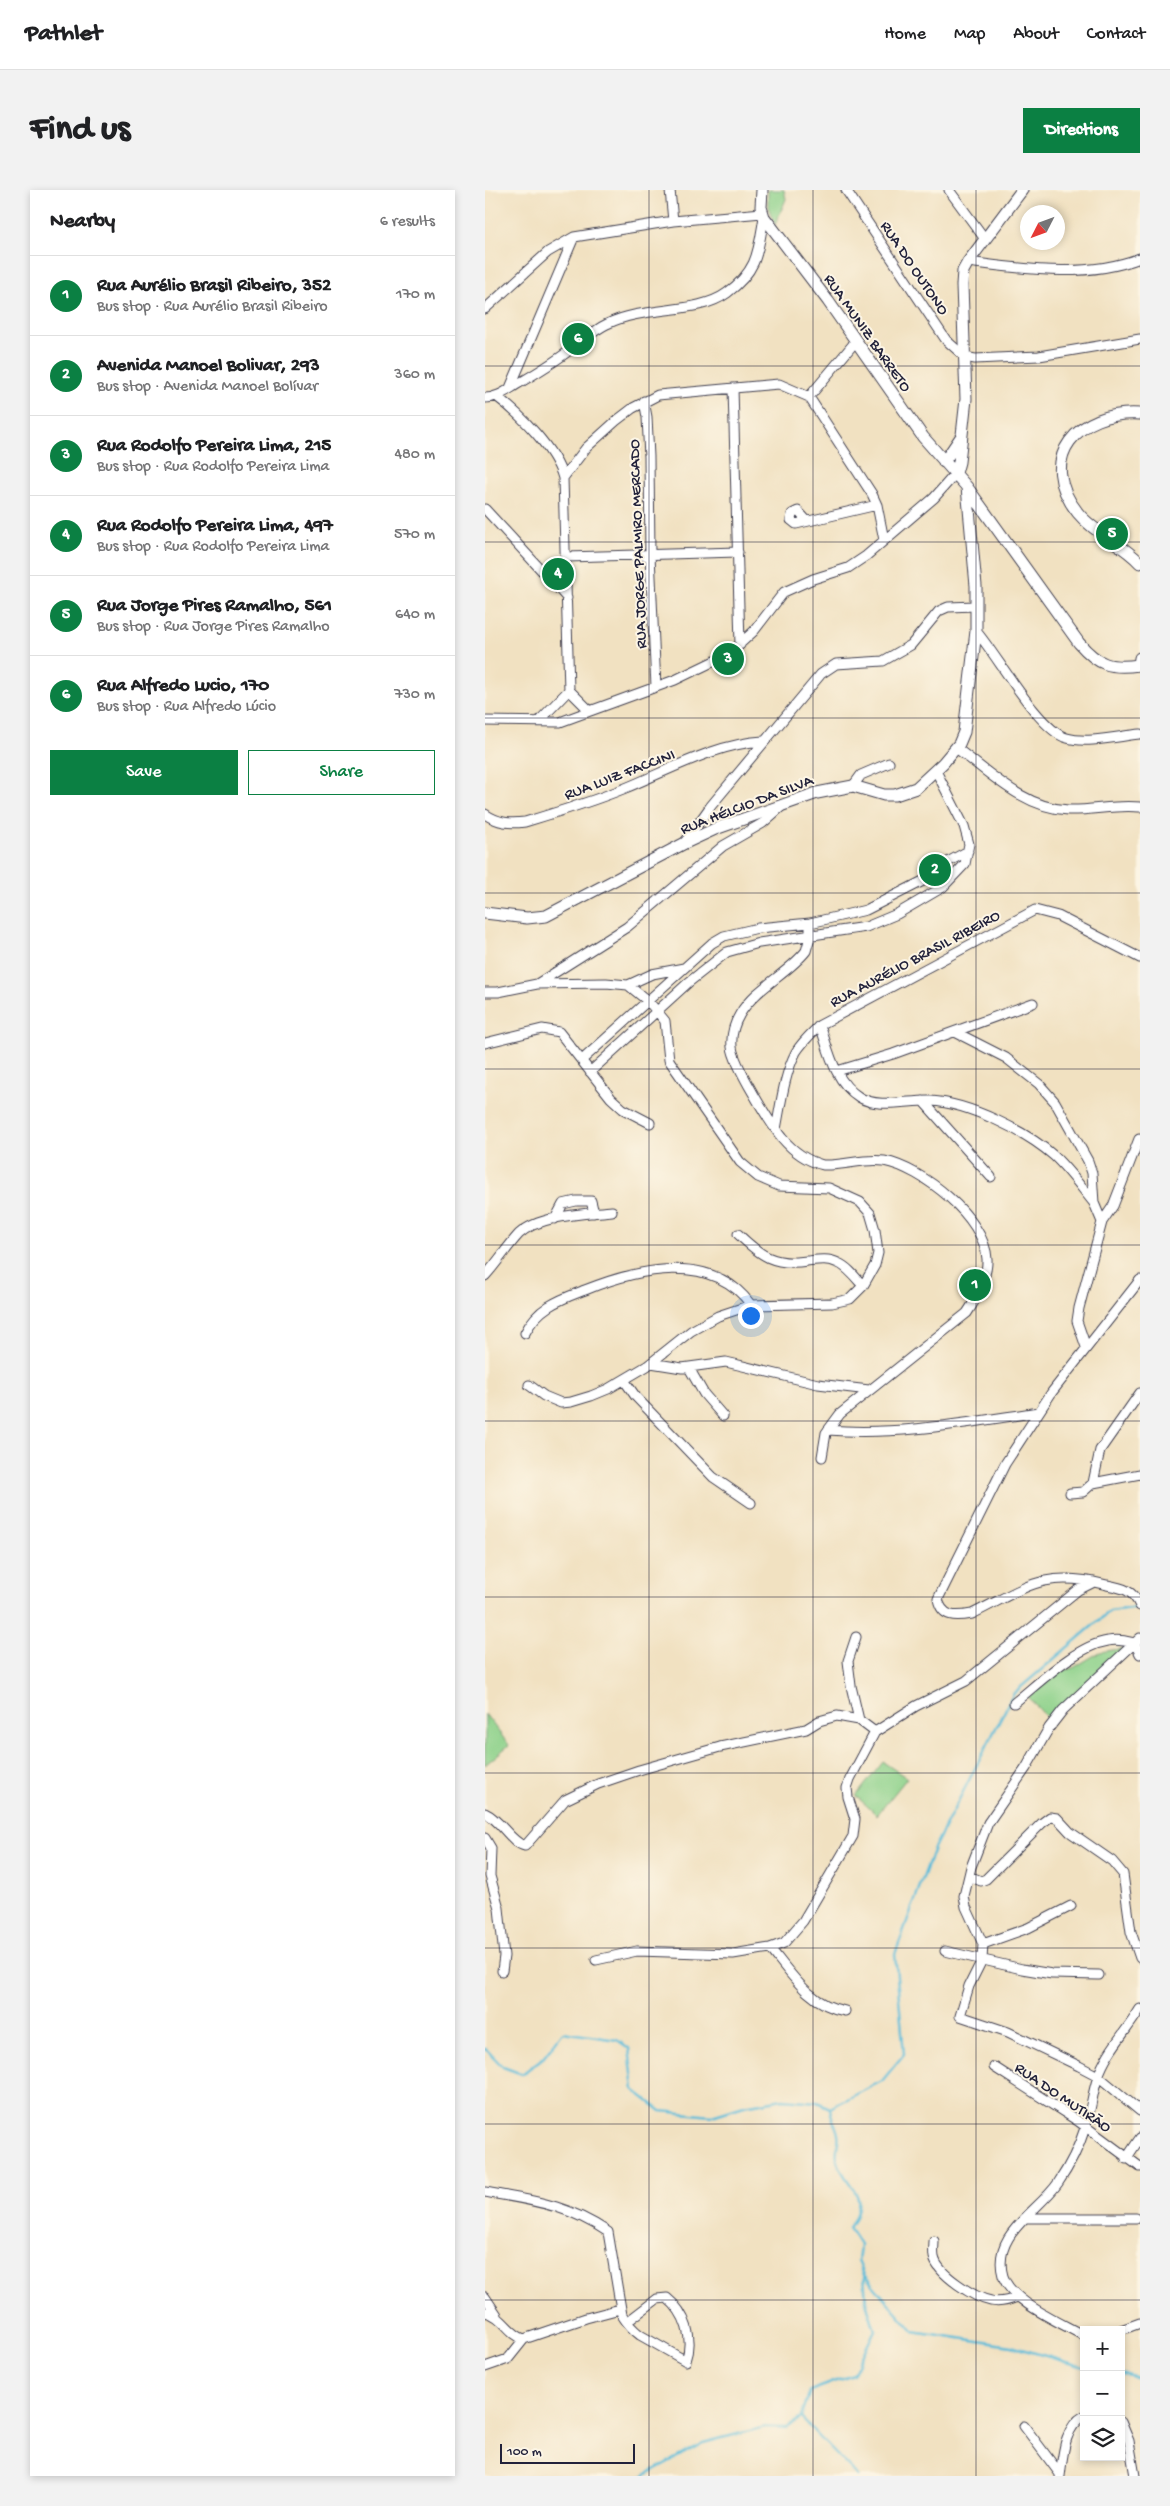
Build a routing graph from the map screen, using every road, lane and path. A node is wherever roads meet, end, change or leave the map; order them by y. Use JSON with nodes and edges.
{"nodes":[{"id":1,"x":670,"y":190,"type":"edge"},
{"id":2,"x":762,"y":190,"type":"edge"},
{"id":3,"x":847,"y":190,"type":"edge"},
{"id":4,"x":949,"y":190,"type":"edge"},
{"id":5,"x":1022,"y":190,"type":"edge"},
{"id":6,"x":763,"y":215,"type":"junction"},
{"id":7,"x":673,"y":221,"type":"junction"},
{"id":8,"x":573,"y":237,"type":"junction"},
{"id":9,"x":985,"y":239,"type":"junction"},
{"id":10,"x":1140,"y":258,"type":"edge"},
{"id":11,"x":968,"y":262,"type":"junction"},
{"id":12,"x":485,"y":309,"type":"edge"},
{"id":13,"x":1140,"y":340,"type":"edge"},
{"id":14,"x":857,"y":341,"type":"junction"},
{"id":15,"x":965,"y":357,"type":"junction"},
{"id":16,"x":511,"y":388,"type":"junction"},
{"id":17,"x":733,"y":388,"type":"junction"},
{"id":18,"x":809,"y":397,"type":"junction"},
{"id":19,"x":489,"y":399,"type":"edge"},
{"id":20,"x":644,"y":401,"type":"junction"},
{"id":21,"x":1140,"y":414,"type":"edge"},
{"id":22,"x":962,"y":436,"type":"junction"},
{"id":23,"x":944,"y":462,"type":"junction"},
{"id":24,"x":956,"y":473,"type":"junction"},
{"id":25,"x":563,"y":478,"type":"junction"},
{"id":26,"x":967,"y":486,"type":"junction"},
{"id":27,"x":877,"y":505,"type":"junction"},
{"id":28,"x":485,"y":509,"type":"edge"},
{"id":29,"x":807,"y":521,"type":"dead end"},
{"id":30,"x":884,"y":540,"type":"junction"},
{"id":31,"x":738,"y":552,"type":"junction"},
{"id":32,"x":650,"y":555,"type":"junction"},
{"id":33,"x":567,"y":557,"type":"junction"},
{"id":34,"x":1140,"y":563,"type":"edge"},
{"id":35,"x":567,"y":598,"type":"junction"},
{"id":36,"x":976,"y":606,"type":"junction"},
{"id":37,"x":977,"y":631,"type":"junction"},
{"id":38,"x":740,"y":645,"type":"junction"},
{"id":39,"x":1140,"y":663,"type":"edge"},
{"id":40,"x":656,"y":687,"type":"junction"},
{"id":41,"x":569,"y":690,"type":"junction"},
{"id":42,"x":590,"y":711,"type":"junction"},
{"id":43,"x":540,"y":720,"type":"junction"},
{"id":44,"x":485,"y":721,"type":"edge"},
{"id":45,"x":1140,"y":734,"type":"edge"},
{"id":46,"x":763,"y":741,"type":"junction"},
{"id":47,"x":956,"y":748,"type":"junction"},
{"id":48,"x":889,"y":763,"type":"dead end"},
{"id":49,"x":936,"y":770,"type":"junction"},
{"id":50,"x":853,"y":786,"type":"junction"},
{"id":51,"x":782,"y":806,"type":"junction"},
{"id":52,"x":1140,"y":807,"type":"edge"},
{"id":53,"x":485,"y":814,"type":"edge"},
{"id":54,"x":685,"y":843,"type":"junction"},
{"id":55,"x":968,"y":851,"type":"junction"},
{"id":56,"x":485,"y":913,"type":"edge"},
{"id":57,"x":810,"y":923,"type":"junction"},
{"id":58,"x":810,"y":937,"type":"junction"},
{"id":59,"x":1140,"y":958,"type":"edge"},
{"id":60,"x":685,"y":968,"type":"junction"},
{"id":61,"x":537,"y":984,"type":"junction"},
{"id":62,"x":628,"y":986,"type":"junction"},
{"id":63,"x":485,"y":992,"type":"edge"},
{"id":64,"x":649,"y":1002,"type":"junction"},
{"id":65,"x":1033,"y":1003,"type":"dead end"},
{"id":66,"x":657,"y":1011,"type":"junction"},
{"id":67,"x":819,"y":1025,"type":"junction"},
{"id":68,"x":955,"y":1032,"type":"junction"},
{"id":69,"x":485,"y":1043,"type":"edge"},
{"id":70,"x":582,"y":1060,"type":"junction"},
{"id":71,"x":837,"y":1071,"type":"junction"},
{"id":72,"x":590,"y":1072,"type":"junction"},
{"id":73,"x":923,"y":1101,"type":"junction"},
{"id":74,"x":651,"y":1123,"type":"dead end"},
{"id":75,"x":776,"y":1129,"type":"junction"},
{"id":76,"x":1139,"y":1139,"type":"edge"},
{"id":77,"x":991,"y":1177,"type":"dead end"},
{"id":78,"x":1094,"y":1203,"type":"junction"},
{"id":79,"x":612,"y":1211,"type":"dead end"},
{"id":80,"x":594,"y":1214,"type":"junction"},
{"id":81,"x":555,"y":1219,"type":"junction"},
{"id":82,"x":1103,"y":1222,"type":"junction"},
{"id":83,"x":738,"y":1234,"type":"dead end"},
{"id":84,"x":485,"y":1276,"type":"edge"},
{"id":85,"x":1140,"y":1280,"type":"edge"},
{"id":86,"x":861,"y":1289,"type":"junction"},
{"id":87,"x":751,"y":1305,"type":"junction"},
{"id":88,"x":525,"y":1333,"type":"dead end"},
{"id":89,"x":1086,"y":1347,"type":"junction"},
{"id":90,"x":651,"y":1363,"type":"junction"},
{"id":91,"x":689,"y":1368,"type":"junction"},
{"id":92,"x":624,"y":1380,"type":"junction"},
{"id":93,"x":529,"y":1385,"type":"dead end"},
{"id":94,"x":869,"y":1390,"type":"junction"},
{"id":95,"x":1140,"y":1393,"type":"edge"},
{"id":96,"x":1039,"y":1412,"type":"junction"},
{"id":97,"x":723,"y":1416,"type":"dead end"},
{"id":98,"x":828,"y":1430,"type":"junction"},
{"id":99,"x":822,"y":1456,"type":"dead end"},
{"id":100,"x":1140,"y":1474,"type":"edge"},
{"id":101,"x":1093,"y":1483,"type":"junction"},
{"id":102,"x":1070,"y":1493,"type":"dead end"},
{"id":103,"x":751,"y":1503,"type":"dead end"},
{"id":104,"x":1094,"y":1582,"type":"junction"},
{"id":105,"x":1140,"y":1606,"type":"edge"},
{"id":106,"x":855,"y":1637,"type":"dead end"},
{"id":107,"x":1138,"y":1641,"type":"edge"},
{"id":108,"x":1140,"y":1654,"type":"edge"},
{"id":109,"x":1014,"y":1703,"type":"dead end"},
{"id":110,"x":859,"y":1720,"type":"junction"},
{"id":111,"x":875,"y":1732,"type":"junction"},
{"id":112,"x":485,"y":1813,"type":"edge"},
{"id":113,"x":485,"y":1838,"type":"edge"},
{"id":114,"x":969,"y":1876,"type":"junction"},
{"id":115,"x":1071,"y":1906,"type":"dead end"},
{"id":116,"x":983,"y":1944,"type":"junction"},
{"id":117,"x":770,"y":1948,"type":"junction"},
{"id":118,"x":945,"y":1950,"type":"dead end"},
{"id":119,"x":1140,"y":1958,"type":"edge"},
{"id":120,"x":596,"y":1960,"type":"dead end"},
{"id":121,"x":982,"y":1960,"type":"junction"},
{"id":122,"x":502,"y":1971,"type":"dead end"},
{"id":123,"x":1099,"y":1976,"type":"dead end"},
{"id":124,"x":845,"y":2011,"type":"dead end"},
{"id":125,"x":1139,"y":2013,"type":"edge"},
{"id":126,"x":994,"y":2066,"type":"dead end"},
{"id":127,"x":1098,"y":2076,"type":"junction"},
{"id":128,"x":1140,"y":2111,"type":"edge"},
{"id":129,"x":1086,"y":2127,"type":"junction"},
{"id":130,"x":1140,"y":2138,"type":"edge"},
{"id":131,"x":1126,"y":2159,"type":"junction"},
{"id":132,"x":1140,"y":2167,"type":"edge"},
{"id":133,"x":485,"y":2192,"type":"edge"},
{"id":134,"x":1025,"y":2218,"type":"junction"},
{"id":135,"x":1136,"y":2218,"type":"dead end"},
{"id":136,"x":934,"y":2242,"type":"dead end"},
{"id":137,"x":1017,"y":2297,"type":"junction"},
{"id":138,"x":485,"y":2298,"type":"edge"},
{"id":139,"x":620,"y":2309,"type":"junction"},
{"id":140,"x":485,"y":2312,"type":"edge"},
{"id":141,"x":497,"y":2316,"type":"junction"},
{"id":142,"x":627,"y":2322,"type":"junction"},
{"id":143,"x":1140,"y":2323,"type":"edge"},
{"id":144,"x":1125,"y":2329,"type":"edge"},
{"id":145,"x":1080,"y":2334,"type":"edge"},
{"id":146,"x":522,"y":2338,"type":"junction"},
{"id":147,"x":485,"y":2367,"type":"edge"},
{"id":148,"x":1080,"y":2418,"type":"edge"},
{"id":149,"x":1024,"y":2426,"type":"dead end"},
{"id":150,"x":1125,"y":2432,"type":"edge"},
{"id":151,"x":1060,"y":2475,"type":"edge"},
{"id":152,"x":1135,"y":2476,"type":"edge"}],
"edges":[{"from":1,"to":7,"type":"street"},
{"from":2,"to":6,"type":"street"},
{"from":3,"to":15,"type":"street","name":"RUA DO OUTONO"},
{"from":4,"to":9,"type":"street"},
{"from":5,"to":9,"type":"street"},
{"from":6,"to":7,"type":"street"},
{"from":6,"to":14,"type":"street","name":"RUA MUNIZ BARRETO"},
{"from":6,"to":16,"type":"street"},
{"from":7,"to":8,"type":"street"},
{"from":8,"to":12,"type":"street"},
{"from":8,"to":16,"type":"street"},
{"from":9,"to":11,"type":"street"},
{"from":10,"to":11,"type":"street"},
{"from":11,"to":15,"type":"street"},
{"from":13,"to":15,"type":"street"},
{"from":14,"to":18,"type":"street"},
{"from":14,"to":23,"type":"street","name":"RUA MUNIZ BARRETO"},
{"from":15,"to":22,"type":"street"},
{"from":16,"to":19,"type":"street"},
{"from":17,"to":18,"type":"street"},
{"from":17,"to":20,"type":"street"},
{"from":17,"to":31,"type":"street"},
{"from":18,"to":27,"type":"street"},
{"from":19,"to":25,"type":"street"},
{"from":20,"to":25,"type":"street"},
{"from":20,"to":32,"type":"street","name":"RUA JORGE PALMIRO MERCADO"},
{"from":21,"to":34,"type":"street"},
{"from":22,"to":23,"type":"street"},
{"from":22,"to":24,"type":"street"},
{"from":23,"to":24,"type":"street","name":"RUA MUNIZ BARRETO"},
{"from":24,"to":26,"type":"street","name":"RUA MUNIZ BARRETO"},
{"from":24,"to":30,"type":"street"},
{"from":25,"to":33,"type":"street"},
{"from":26,"to":36,"type":"street"},
{"from":26,"to":39,"type":"street","name":"RUA MUNIZ BARRETO"},
{"from":27,"to":29,"type":"street"},
{"from":27,"to":30,"type":"street"},
{"from":28,"to":35,"type":"street"},
{"from":30,"to":38,"type":"street"},
{"from":31,"to":32,"type":"street"},
{"from":31,"to":38,"type":"street"},
{"from":32,"to":33,"type":"street"},
{"from":32,"to":40,"type":"street","name":"RUA JORGE PALMIRO MERCADO"},
{"from":33,"to":35,"type":"street"},
{"from":35,"to":41,"type":"street"},
{"from":36,"to":37,"type":"street"},
{"from":36,"to":46,"type":"street"},
{"from":37,"to":45,"type":"street"},
{"from":37,"to":47,"type":"street"},
{"from":38,"to":40,"type":"street"},
{"from":40,"to":42,"type":"street"},
{"from":41,"to":42,"type":"street"},
{"from":41,"to":43,"type":"street"},
{"from":42,"to":43,"type":"street"},
{"from":43,"to":44,"type":"street"},
{"from":46,"to":53,"type":"street","name":"RUA LUIZ FACCINI"},
{"from":46,"to":54,"type":"street"},
{"from":47,"to":49,"type":"street","name":"RUA HÉLCIO DA SILVA"},
{"from":47,"to":52,"type":"street"},
{"from":48,"to":50,"type":"street"},
{"from":49,"to":50,"type":"street","name":"RUA HÉLCIO DA SILVA"},
{"from":49,"to":55,"type":"street"},
{"from":50,"to":51,"type":"street","name":"RUA HÉLCIO DA SILVA"},
{"from":51,"to":54,"type":"street","name":"RUA HÉLCIO DA SILVA"},
{"from":51,"to":61,"type":"street"},
{"from":54,"to":56,"type":"street","name":"RUA HÉLCIO DA SILVA"},
{"from":55,"to":57,"type":"street"},
{"from":55,"to":58,"type":"street"},
{"from":57,"to":58,"type":"street"},
{"from":57,"to":60,"type":"street"},
{"from":58,"to":66,"type":"street"},
{"from":58,"to":75,"type":"street"},
{"from":59,"to":67,"type":"street","name":"RUA AURÉLIO BRASIL RIBEIRO"},
{"from":60,"to":62,"type":"street"},
{"from":60,"to":64,"type":"street"},
{"from":61,"to":62,"type":"street"},
{"from":61,"to":63,"type":"street"},
{"from":62,"to":64,"type":"street"},
{"from":64,"to":66,"type":"street"},
{"from":64,"to":70,"type":"street"},
{"from":65,"to":68,"type":"street"},
{"from":66,"to":72,"type":"street"},
{"from":66,"to":86,"type":"street"},
{"from":67,"to":71,"type":"street","name":"RUA AURÉLIO BRASIL RIBEIRO"},
{"from":67,"to":75,"type":"street"},
{"from":68,"to":71,"type":"street"},
{"from":68,"to":78,"type":"street"},
{"from":69,"to":70,"type":"street"},
{"from":70,"to":72,"type":"street"},
{"from":71,"to":73,"type":"street","name":"RUA AURÉLIO BRASIL RIBEIRO"},
{"from":72,"to":74,"type":"street"},
{"from":73,"to":77,"type":"street"},
{"from":73,"to":78,"type":"street","name":"RUA AURÉLIO BRASIL RIBEIRO"},
{"from":75,"to":94,"type":"street"},
{"from":76,"to":82,"type":"street"},
{"from":78,"to":82,"type":"street"},
{"from":79,"to":80,"type":"street"},
{"from":80,"to":81,"type":"street"},
{"from":80,"to":81,"type":"street"},
{"from":81,"to":84,"type":"street"},
{"from":82,"to":89,"type":"street"},
{"from":83,"to":86,"type":"street"},
{"from":85,"to":89,"type":"street"},
{"from":86,"to":87,"type":"street"},
{"from":87,"to":88,"type":"street"},
{"from":87,"to":90,"type":"street"},
{"from":89,"to":96,"type":"street"},
{"from":90,"to":91,"type":"street"},
{"from":90,"to":92,"type":"street"},
{"from":91,"to":94,"type":"street"},
{"from":91,"to":97,"type":"street"},
{"from":92,"to":93,"type":"street"},
{"from":92,"to":103,"type":"street"},
{"from":94,"to":98,"type":"street"},
{"from":95,"to":101,"type":"street"},
{"from":96,"to":98,"type":"street"},
{"from":96,"to":104,"type":"street"},
{"from":98,"to":99,"type":"street"},
{"from":100,"to":101,"type":"street"},
{"from":101,"to":102,"type":"street"},
{"from":104,"to":105,"type":"street"},
{"from":104,"to":111,"type":"street"},
{"from":106,"to":110,"type":"street"},
{"from":107,"to":108,"type":"street"},
{"from":107,"to":109,"type":"street"},
{"from":107,"to":114,"type":"street"},
{"from":110,"to":111,"type":"street"},
{"from":110,"to":112,"type":"street"},
{"from":111,"to":117,"type":"street"},
{"from":113,"to":122,"type":"street"},
{"from":114,"to":116,"type":"street"},
{"from":114,"to":119,"type":"street"},
{"from":115,"to":116,"type":"street"},
{"from":116,"to":121,"type":"street"},
{"from":117,"to":120,"type":"street"},
{"from":117,"to":124,"type":"street"},
{"from":118,"to":121,"type":"street"},
{"from":121,"to":123,"type":"street"},
{"from":121,"to":127,"type":"street"},
{"from":125,"to":127,"type":"street"},
{"from":126,"to":129,"type":"street","name":"RUA DO MUTIRÃO"},
{"from":127,"to":128,"type":"street"},
{"from":127,"to":129,"type":"street"},
{"from":129,"to":131,"type":"street","name":"RUA DO MUTIRÃO"},
{"from":129,"to":134,"type":"street"},
{"from":130,"to":131,"type":"street"},
{"from":131,"to":132,"type":"street","name":"RUA DO MUTIRÃO"},
{"from":133,"to":139,"type":"street"},
{"from":134,"to":135,"type":"street"},
{"from":134,"to":137,"type":"street"},
{"from":136,"to":137,"type":"street"},
{"from":137,"to":145,"type":"street"},
{"from":138,"to":141,"type":"street"},
{"from":139,"to":142,"type":"street"},
{"from":139,"to":146,"type":"street"},
{"from":140,"to":141,"type":"street"},
{"from":141,"to":146,"type":"street"},
{"from":142,"to":142,"type":"street"},
{"from":143,"to":144,"type":"street"},
{"from":146,"to":147,"type":"street"},
{"from":148,"to":151,"type":"street"},
{"from":149,"to":151,"type":"street"},
{"from":150,"to":152,"type":"street"}]}
